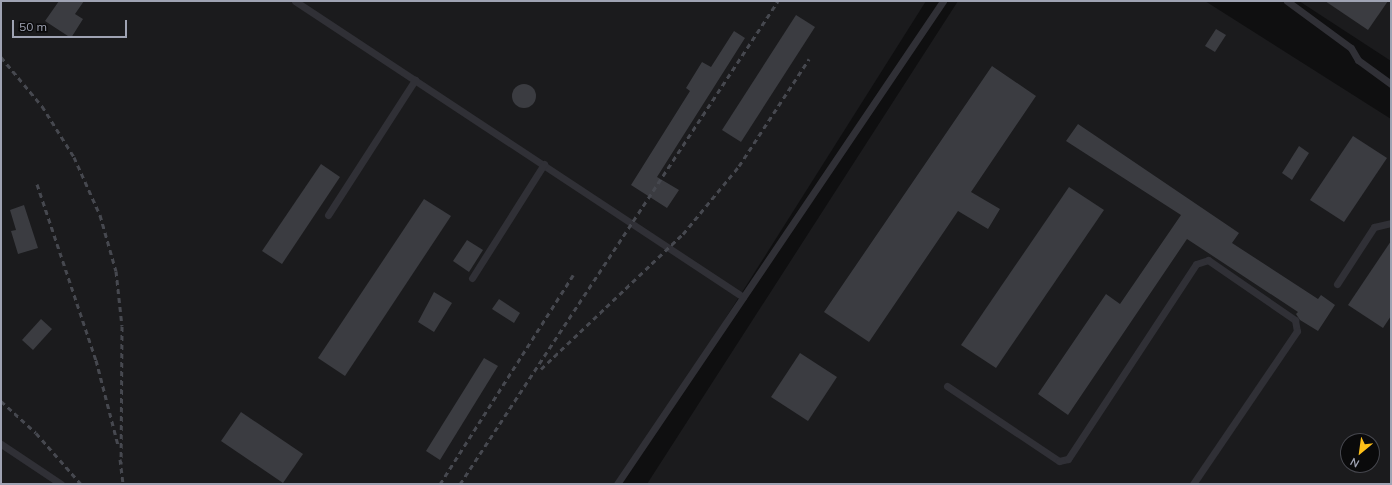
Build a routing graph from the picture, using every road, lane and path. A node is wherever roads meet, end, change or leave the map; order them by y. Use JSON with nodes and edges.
{"nodes":[{"id":1,"x":295,"y":1,"type":"edge"},
{"id":2,"x":943,"y":1,"type":"edge"},
{"id":3,"x":1287,"y":1,"type":"edge"},
{"id":4,"x":1296,"y":3,"type":"edge"},
{"id":5,"x":415,"y":80,"type":"junction"},
{"id":6,"x":1391,"y":84,"type":"edge"},
{"id":7,"x":544,"y":164,"type":"junction"},
{"id":8,"x":328,"y":216,"type":"dead end"},
{"id":9,"x":1391,"y":224,"type":"edge"},
{"id":10,"x":472,"y":278,"type":"dead end"},
{"id":11,"x":1337,"y":284,"type":"dead end"},
{"id":12,"x":743,"y":297,"type":"junction"},
{"id":13,"x":947,"y":386,"type":"dead end"},
{"id":14,"x":1,"y":444,"type":"edge"},
{"id":15,"x":61,"y":484,"type":"edge"},
{"id":16,"x":617,"y":484,"type":"edge"},
{"id":17,"x":1193,"y":484,"type":"edge"}],
"edges":[{"from":1,"to":5,"type":"lane"},
{"from":2,"to":12,"type":"lane"},
{"from":3,"to":4,"type":"lane"},
{"from":4,"to":6,"type":"lane"},
{"from":5,"to":7,"type":"lane"},
{"from":5,"to":8,"type":"lane"},
{"from":7,"to":10,"type":"lane"},
{"from":7,"to":12,"type":"lane"},
{"from":9,"to":11,"type":"lane"},
{"from":12,"to":16,"type":"lane"},
{"from":13,"to":17,"type":"lane"},
{"from":14,"to":15,"type":"lane"}]}
